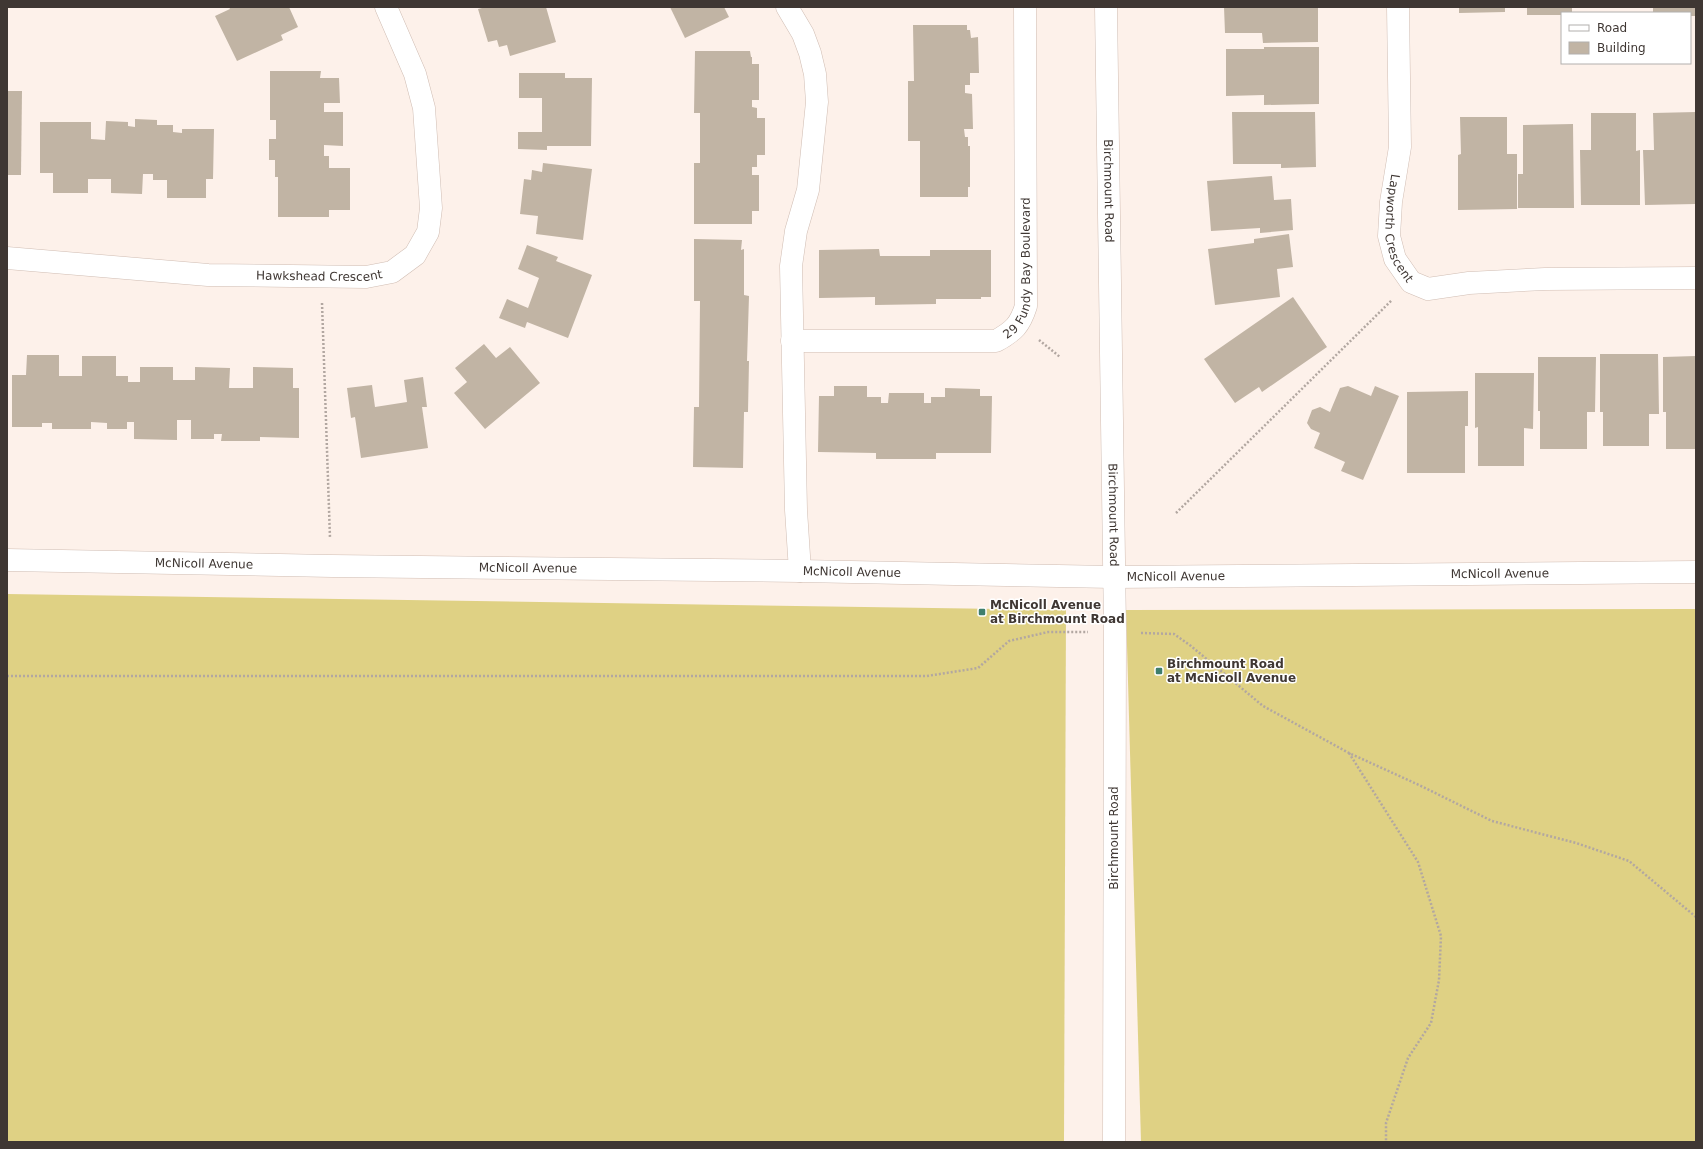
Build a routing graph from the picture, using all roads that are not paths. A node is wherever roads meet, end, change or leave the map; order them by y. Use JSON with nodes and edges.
{"nodes":[{"id":1,"x":386,"y":7,"type":"edge"},
{"id":2,"x":787,"y":7,"type":"edge"},
{"id":3,"x":1025,"y":7,"type":"edge"},
{"id":4,"x":1106,"y":7,"type":"edge"},
{"id":5,"x":1398,"y":7,"type":"edge"},
{"id":6,"x":7,"y":258,"type":"edge"},
{"id":7,"x":1696,"y":278,"type":"edge"},
{"id":8,"x":792,"y":341,"type":"junction"},
{"id":9,"x":7,"y":560,"type":"edge"},
{"id":10,"x":800,"y":571,"type":"junction"},
{"id":11,"x":1696,"y":572,"type":"edge"},
{"id":12,"x":1113,"y":578,"type":"junction"},
{"id":13,"x":1114,"y":1142,"type":"edge"}],
"edges":[{"from":1,"to":6,"type":"main road","name":"Hawkshead Crescent"},
{"from":2,"to":8,"type":"main road"},
{"from":3,"to":8,"type":"main road","name":"29 Fundy Bay Boulevard"},
{"from":4,"to":12,"type":"main road","name":"Birchmount Road"},
{"from":5,"to":7,"type":"main road","name":"Lapworth Crescent"},
{"from":8,"to":10,"type":"main road"},
{"from":9,"to":10,"type":"main road","name":"McNicoll Avenue"},
{"from":10,"to":12,"type":"main road","name":"McNicoll Avenue"},
{"from":11,"to":12,"type":"main road","name":"McNicoll Avenue"},
{"from":12,"to":13,"type":"main road","name":"Birchmount Road"}]}
